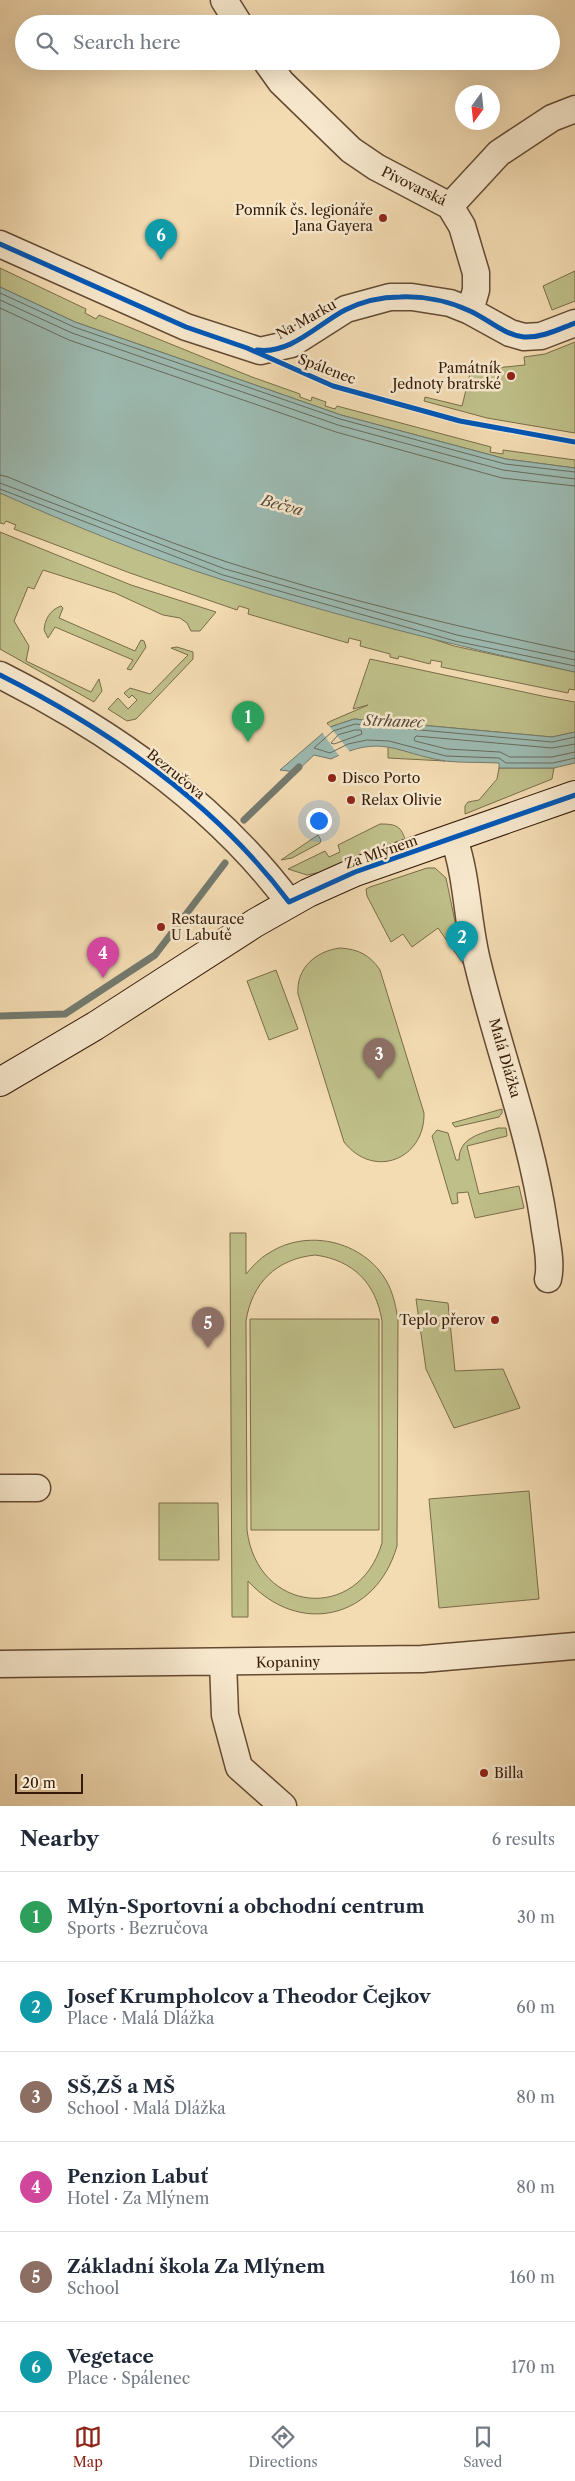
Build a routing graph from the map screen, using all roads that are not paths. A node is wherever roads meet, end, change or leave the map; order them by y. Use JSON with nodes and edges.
{"nodes":[{"id":1,"x":224,"y":0,"type":"edge"},
{"id":2,"x":234,"y":15,"type":"edge"},
{"id":3,"x":272,"y":70,"type":"edge"},
{"id":4,"x":575,"y":109,"type":"edge"},
{"id":5,"x":450,"y":206,"type":"junction"},
{"id":6,"x":0,"y":244,"type":"edge"},
{"id":7,"x":470,"y":311,"type":"junction"},
{"id":8,"x":575,"y":322,"type":"edge"},
{"id":9,"x":0,"y":675,"type":"edge"},
{"id":10,"x":575,"y":795,"type":"edge"},
{"id":11,"x":454,"y":839,"type":"junction"},
{"id":12,"x":289,"y":902,"type":"junction"},
{"id":13,"x":0,"y":1082,"type":"edge"},
{"id":14,"x":548,"y":1279,"type":"dead end"},
{"id":15,"x":0,"y":1488,"type":"edge"},
{"id":16,"x":37,"y":1488,"type":"dead end"},
{"id":17,"x":575,"y":1646,"type":"edge"},
{"id":18,"x":223,"y":1662,"type":"junction"},
{"id":19,"x":0,"y":1664,"type":"edge"},
{"id":20,"x":283,"y":1806,"type":"edge"}],
"edges":[{"from":1,"to":2,"type":"street"},
{"from":3,"to":5,"type":"street","name":"Pivovarská"},
{"from":4,"to":5,"type":"street","name":"Pivovarská"},
{"from":5,"to":7,"type":"street"},
{"from":6,"to":7,"type":"street","name":"Na Marku"},
{"from":7,"to":8,"type":"street","name":"Na Marku"},
{"from":9,"to":12,"type":"street","name":"Bezručova"},
{"from":10,"to":11,"type":"street","name":"Za Mlýnem"},
{"from":11,"to":12,"type":"street","name":"Za Mlýnem"},
{"from":11,"to":14,"type":"street","name":"Malá Dlážka"},
{"from":12,"to":13,"type":"street","name":"Za Mlýnem"},
{"from":15,"to":16,"type":"street"},
{"from":17,"to":18,"type":"street","name":"Kopaniny"},
{"from":18,"to":19,"type":"street","name":"Kopaniny"},
{"from":18,"to":20,"type":"street"}]}
